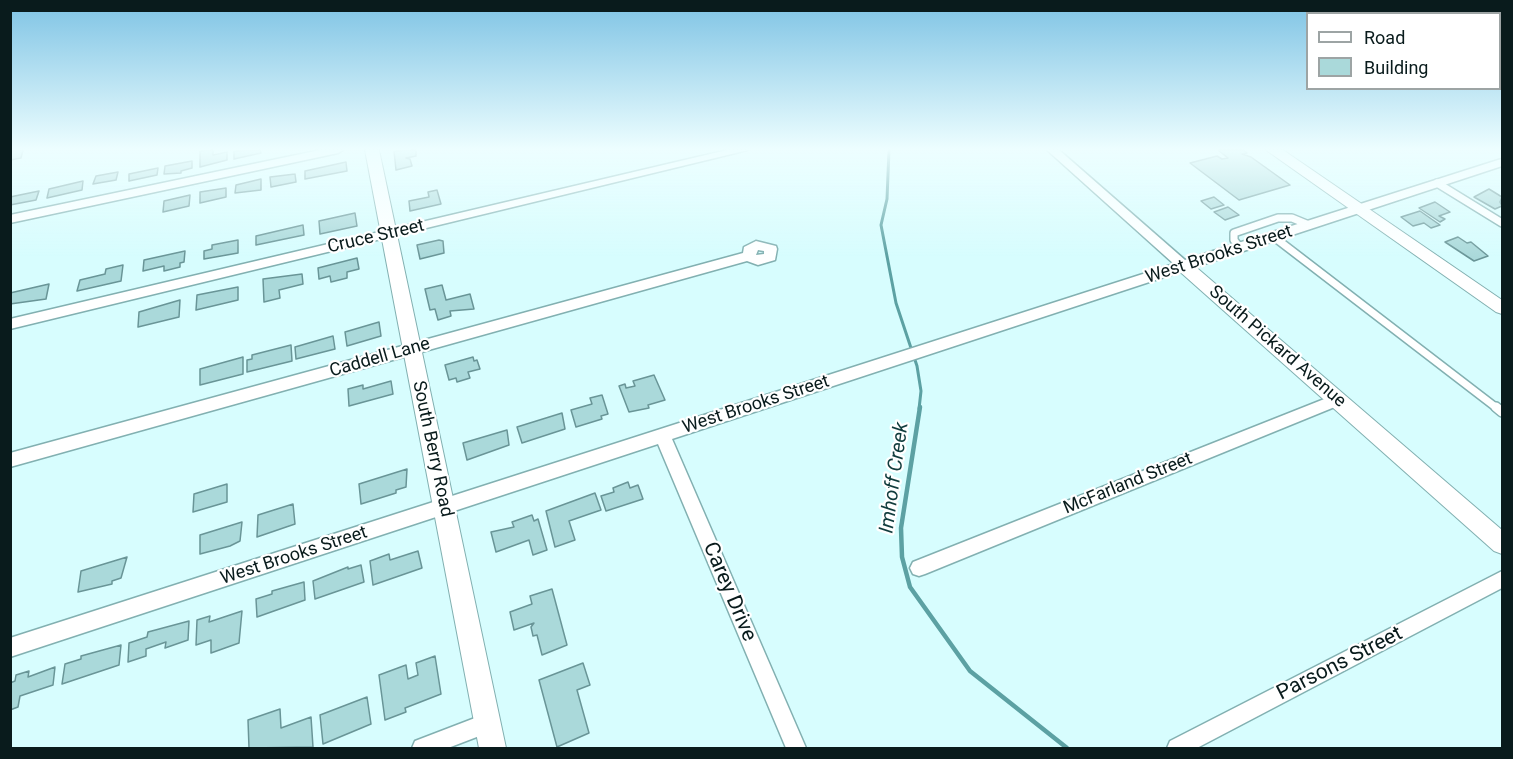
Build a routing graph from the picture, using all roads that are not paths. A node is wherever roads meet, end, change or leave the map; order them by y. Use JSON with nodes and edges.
{"nodes":[{"id":1,"x":170,"y":185,"type":"edge"},
{"id":2,"x":379,"y":185,"type":"edge"},
{"id":3,"x":593,"y":185,"type":"edge"},
{"id":4,"x":1092,"y":185,"type":"edge"},
{"id":5,"x":1325,"y":185,"type":"edge"},
{"id":6,"x":1430,"y":185,"type":"edge"},
{"id":7,"x":1441,"y":185,"type":"edge"},
{"id":8,"x":1359,"y":209,"type":"junction"},
{"id":9,"x":10,"y":219,"type":"edge"},
{"id":10,"x":1503,"y":224,"type":"edge"},
{"id":11,"x":1309,"y":225,"type":"junction"},
{"id":12,"x":388,"y":234,"type":"junction"},
{"id":13,"x":1274,"y":237,"type":"junction"},
{"id":14,"x":1240,"y":248,"type":"junction"},
{"id":15,"x":749,"y":256,"type":"dead end"},
{"id":16,"x":1184,"y":266,"type":"junction"},
{"id":17,"x":1503,"y":308,"type":"edge"},
{"id":18,"x":10,"y":324,"type":"edge"},
{"id":19,"x":411,"y":350,"type":"junction"},
{"id":20,"x":1337,"y":400,"type":"junction"},
{"id":21,"x":1503,"y":412,"type":"edge"},
{"id":22,"x":662,"y":435,"type":"junction"},
{"id":23,"x":10,"y":460,"type":"edge"},
{"id":24,"x":445,"y":507,"type":"junction"},
{"id":25,"x":1503,"y":544,"type":"edge"},
{"id":26,"x":919,"y":568,"type":"dead end"},
{"id":27,"x":1503,"y":579,"type":"edge"},
{"id":28,"x":10,"y":648,"type":"edge"},
{"id":29,"x":488,"y":723,"type":"junction"},
{"id":30,"x":422,"y":748,"type":"edge"},
{"id":31,"x":493,"y":748,"type":"edge"},
{"id":32,"x":796,"y":748,"type":"edge"},
{"id":33,"x":1177,"y":748,"type":"edge"}],
"edges":[{"from":1,"to":9,"type":"street"},
{"from":2,"to":12,"type":"street","name":"South Berry Road"},
{"from":3,"to":12,"type":"street","name":"Cruce Street"},
{"from":4,"to":16,"type":"street","name":"South Pickard Avenue"},
{"from":5,"to":8,"type":"street"},
{"from":6,"to":8,"type":"street","name":"West Brooks Street"},
{"from":7,"to":10,"type":"lane"},
{"from":8,"to":11,"type":"street","name":"West Brooks Street"},
{"from":8,"to":17,"type":"street"},
{"from":11,"to":13,"type":"street","name":"West Brooks Street"},
{"from":11,"to":14,"type":"lane"},
{"from":12,"to":18,"type":"street","name":"Cruce Street"},
{"from":12,"to":19,"type":"street","name":"South Berry Road"},
{"from":13,"to":14,"type":"street","name":"West Brooks Street"},
{"from":13,"to":21,"type":"lane"},
{"from":14,"to":16,"type":"street","name":"West Brooks Street"},
{"from":15,"to":19,"type":"street","name":"Caddell Lane"},
{"from":16,"to":20,"type":"street","name":"South Pickard Avenue"},
{"from":16,"to":22,"type":"street","name":"West Brooks Street"},
{"from":19,"to":23,"type":"street","name":"Caddell Lane"},
{"from":19,"to":24,"type":"street","name":"South Berry Road"},
{"from":20,"to":25,"type":"street","name":"South Pickard Avenue"},
{"from":20,"to":26,"type":"street","name":"McFarland Street"},
{"from":22,"to":24,"type":"street","name":"West Brooks Street"},
{"from":22,"to":32,"type":"street","name":"Carey Drive"},
{"from":24,"to":28,"type":"street","name":"West Brooks Street"},
{"from":24,"to":29,"type":"street","name":"South Berry Road"},
{"from":27,"to":33,"type":"street","name":"Parsons Street"},
{"from":29,"to":30,"type":"street"},
{"from":29,"to":31,"type":"street","name":"South Berry Road"}]}
